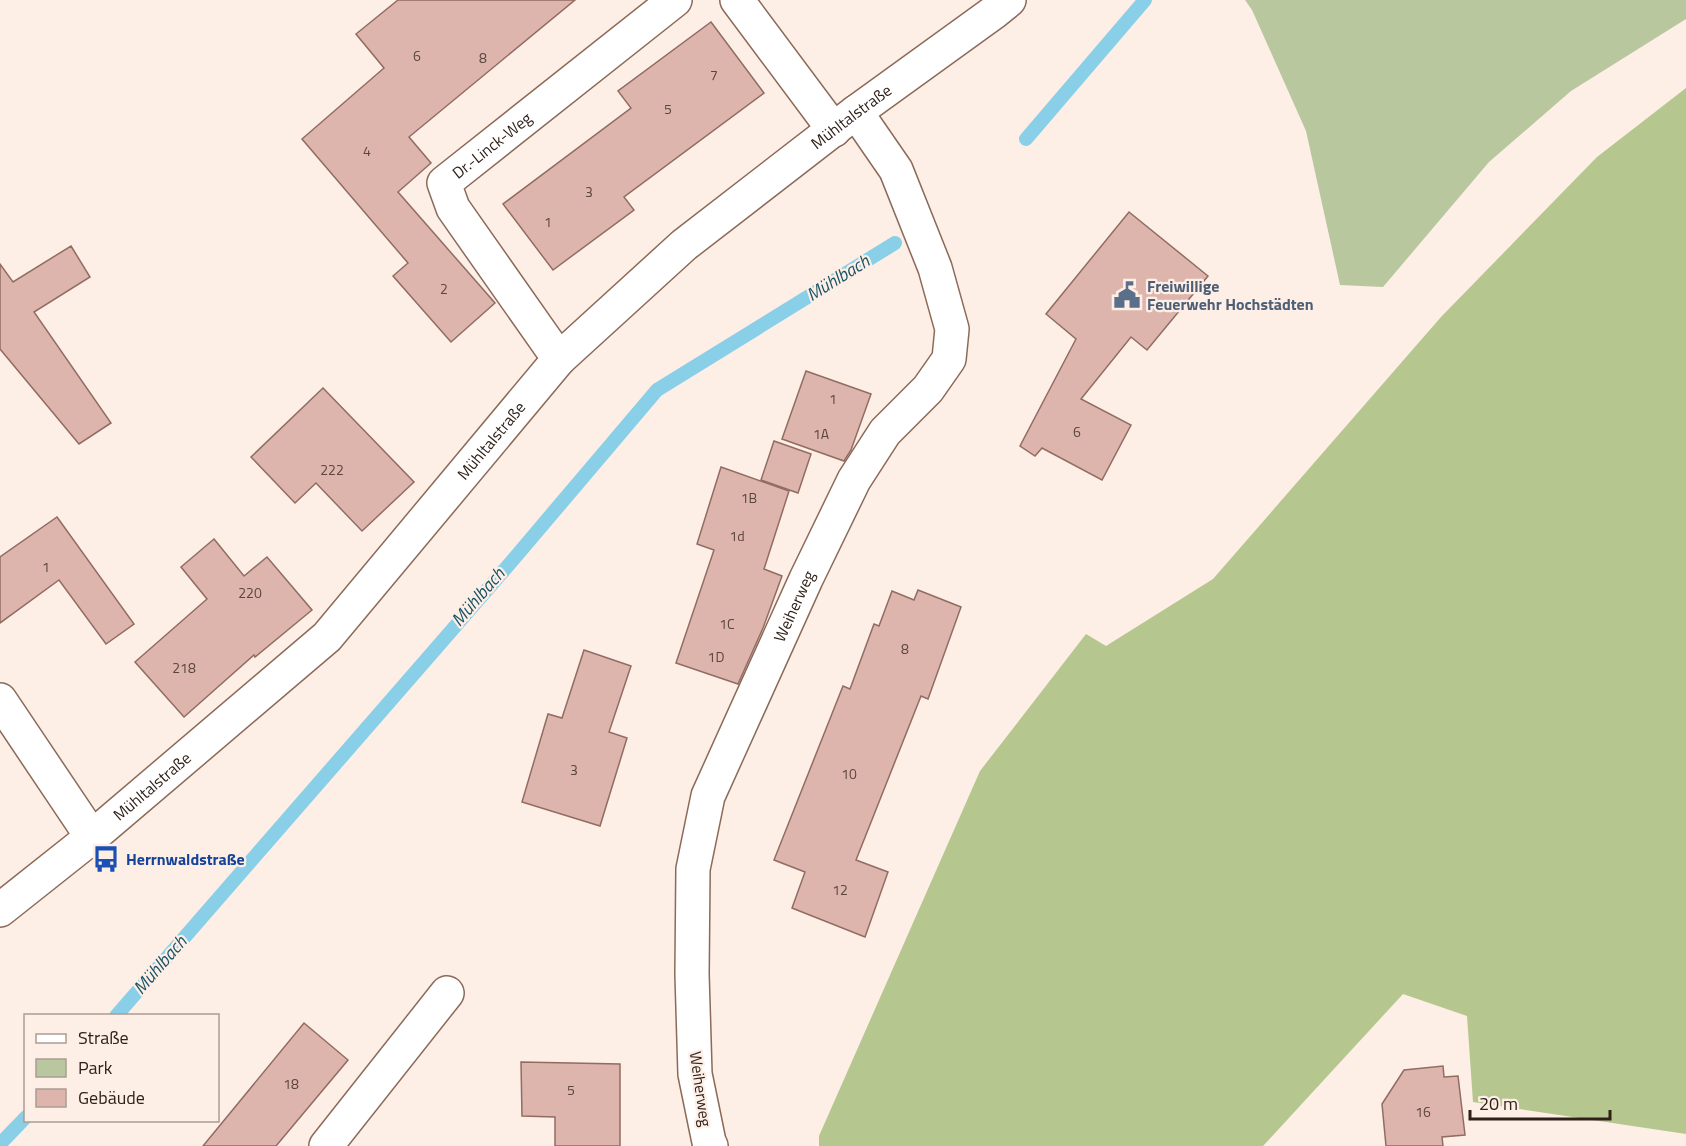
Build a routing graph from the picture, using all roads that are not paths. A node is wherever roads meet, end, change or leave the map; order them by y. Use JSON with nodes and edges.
{"nodes":[{"id":1,"x":675,"y":0,"type":"edge"},
{"id":2,"x":737,"y":0,"type":"edge"},
{"id":3,"x":1009,"y":0,"type":"edge"},
{"id":4,"x":845,"y":121,"type":"junction"},
{"id":5,"x":559,"y":359,"type":"junction"},
{"id":6,"x":0,"y":700,"type":"edge"},
{"id":7,"x":92,"y":837,"type":"junction"},
{"id":8,"x":0,"y":910,"type":"edge"},
{"id":9,"x":447,"y":993,"type":"dead end"},
{"id":10,"x":326,"y":1146,"type":"edge"},
{"id":11,"x":711,"y":1146,"type":"edge"}],
"edges":[{"from":1,"to":5,"type":"street","name":"Dr.-Linck-Weg"},
{"from":2,"to":4,"type":"street"},
{"from":3,"to":4,"type":"street","name":"Mühltalstraße"},
{"from":4,"to":5,"type":"street","name":"Mühltalstraße"},
{"from":4,"to":11,"type":"street","name":"Weiherweg"},
{"from":5,"to":7,"type":"street","name":"Mühltalstraße"},
{"from":6,"to":7,"type":"street"},
{"from":7,"to":8,"type":"street","name":"Mühltalstraße"},
{"from":9,"to":10,"type":"street"}]}
